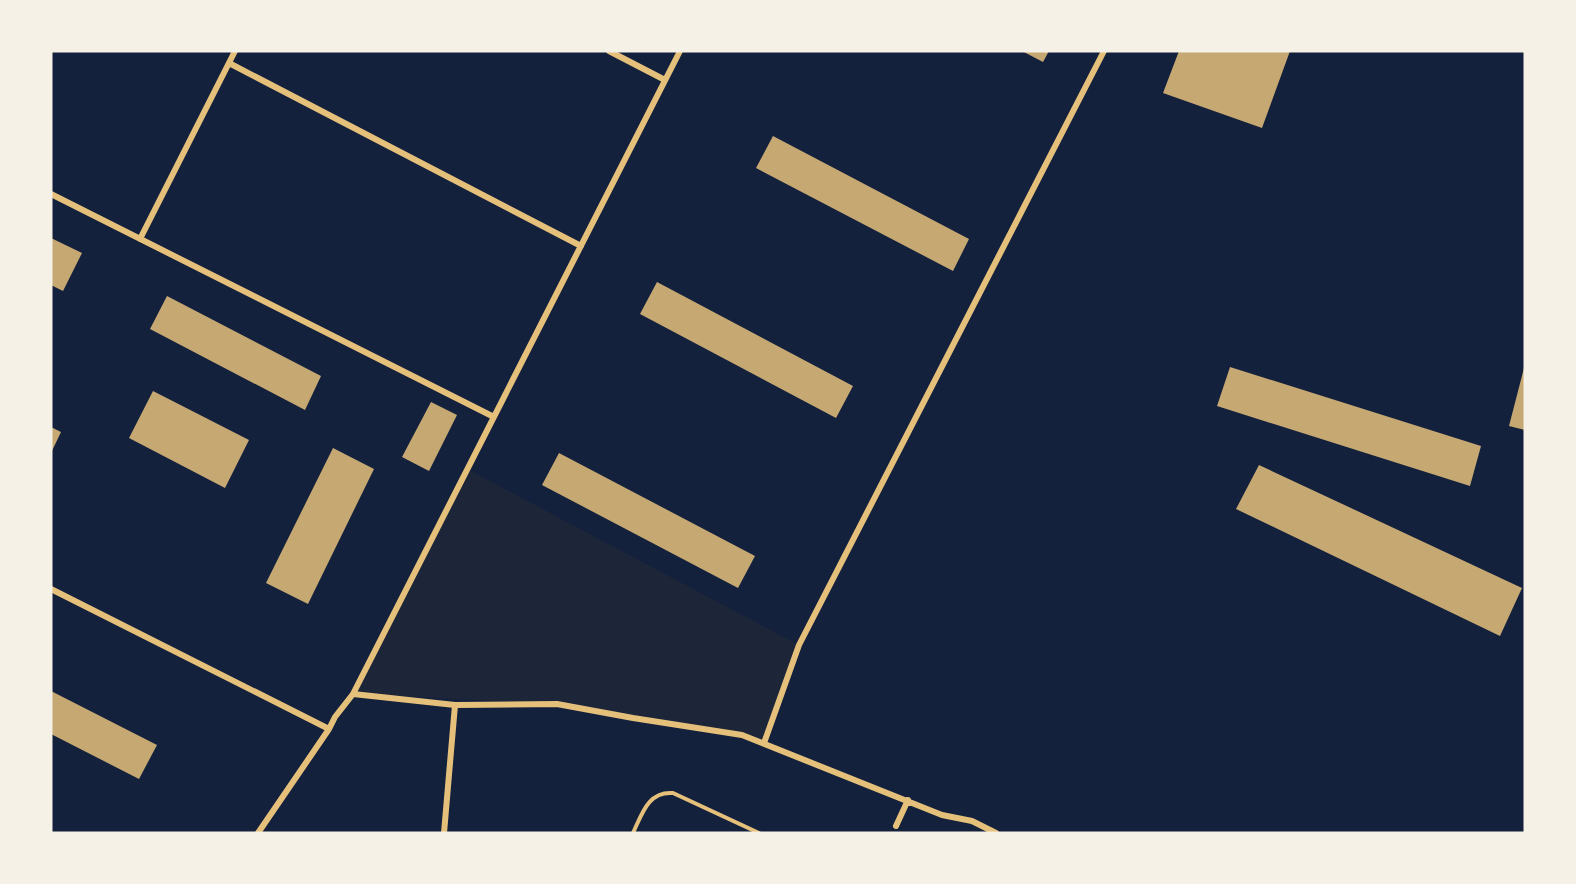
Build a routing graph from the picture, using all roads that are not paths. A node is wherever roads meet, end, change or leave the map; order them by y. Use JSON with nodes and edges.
{"nodes":[{"id":1,"x":235,"y":51,"type":"edge"},
{"id":2,"x":609,"y":51,"type":"edge"},
{"id":3,"x":680,"y":51,"type":"edge"},
{"id":4,"x":1104,"y":51,"type":"edge"},
{"id":5,"x":229,"y":63,"type":"junction"},
{"id":6,"x":665,"y":80,"type":"junction"},
{"id":7,"x":51,"y":194,"type":"edge"},
{"id":8,"x":140,"y":239,"type":"junction"},
{"id":9,"x":580,"y":246,"type":"junction"},
{"id":10,"x":494,"y":417,"type":"junction"},
{"id":11,"x":51,"y":589,"type":"edge"},
{"id":12,"x":352,"y":694,"type":"junction"},
{"id":13,"x":455,"y":705,"type":"junction"},
{"id":14,"x":329,"y":729,"type":"junction"},
{"id":15,"x":764,"y":743,"type":"junction"},
{"id":16,"x":908,"y":800,"type":"junction"},
{"id":17,"x":896,"y":826,"type":"dead end"},
{"id":18,"x":258,"y":833,"type":"edge"},
{"id":19,"x":444,"y":833,"type":"edge"},
{"id":20,"x":996,"y":833,"type":"edge"}],
"edges":[{"from":1,"to":5,"type":"street"},
{"from":2,"to":6,"type":"street"},
{"from":3,"to":6,"type":"street"},
{"from":4,"to":15,"type":"street"},
{"from":5,"to":8,"type":"street"},
{"from":5,"to":9,"type":"street"},
{"from":6,"to":9,"type":"street"},
{"from":7,"to":8,"type":"street"},
{"from":8,"to":10,"type":"street"},
{"from":9,"to":10,"type":"street"},
{"from":10,"to":12,"type":"street"},
{"from":11,"to":14,"type":"street"},
{"from":12,"to":13,"type":"street"},
{"from":12,"to":14,"type":"street"},
{"from":13,"to":15,"type":"street"},
{"from":13,"to":19,"type":"street"},
{"from":14,"to":18,"type":"street"},
{"from":15,"to":16,"type":"street"},
{"from":16,"to":17,"type":"street"},
{"from":16,"to":20,"type":"street"}]}
